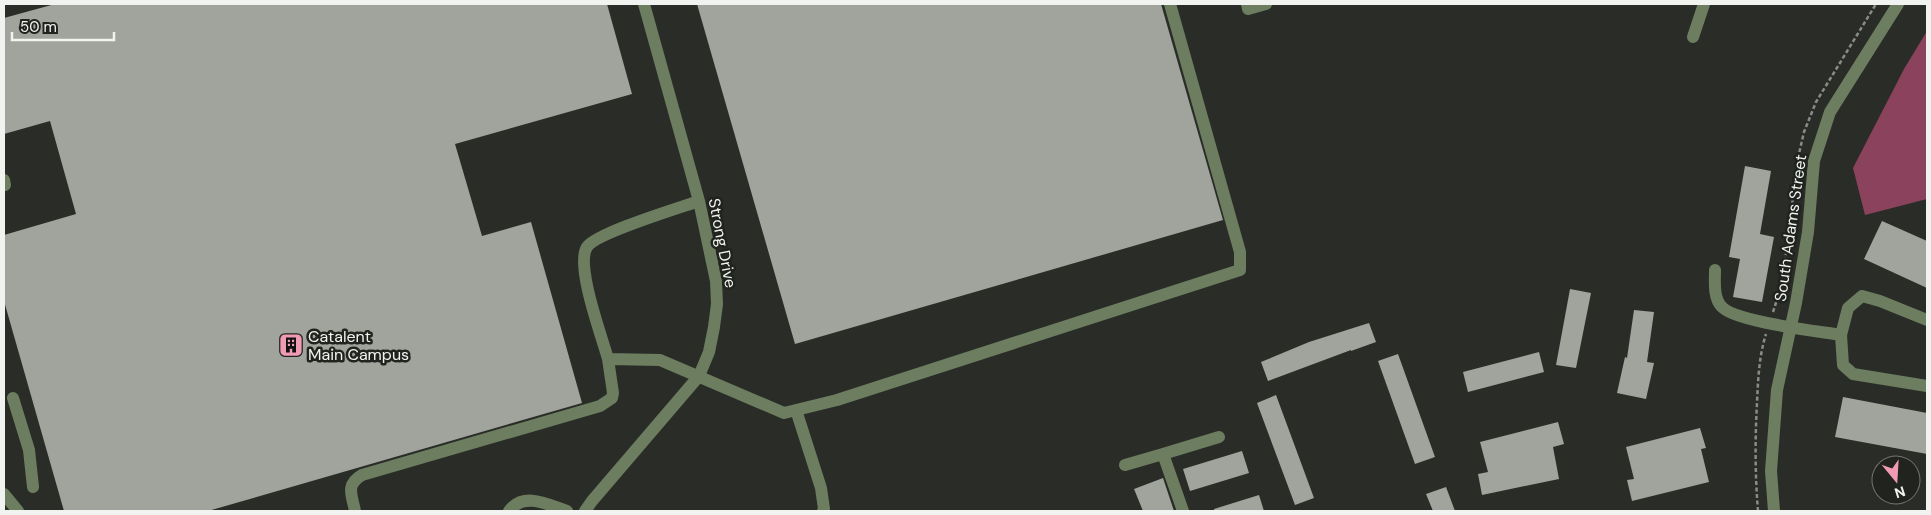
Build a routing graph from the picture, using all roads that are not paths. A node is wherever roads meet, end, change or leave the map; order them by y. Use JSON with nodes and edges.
{"nodes":[{"id":1,"x":644,"y":4,"type":"edge"},
{"id":2,"x":1170,"y":4,"type":"edge"},
{"id":3,"x":1247,"y":4,"type":"edge"},
{"id":4,"x":1266,"y":4,"type":"edge"},
{"id":5,"x":1704,"y":4,"type":"edge"},
{"id":6,"x":1898,"y":4,"type":"edge"},
{"id":7,"x":1694,"y":37,"type":"dead end"},
{"id":8,"x":4,"y":180,"type":"edge"},
{"id":9,"x":4,"y":185,"type":"edge"},
{"id":10,"x":700,"y":201,"type":"junction"},
{"id":11,"x":1714,"y":270,"type":"dead end"},
{"id":12,"x":1927,"y":320,"type":"edge"},
{"id":13,"x":1790,"y":328,"type":"junction"},
{"id":14,"x":1841,"y":335,"type":"junction"},
{"id":15,"x":608,"y":359,"type":"junction"},
{"id":16,"x":699,"y":376,"type":"junction"},
{"id":17,"x":1927,"y":386,"type":"edge"},
{"id":18,"x":14,"y":398,"type":"dead end"},
{"id":19,"x":796,"y":410,"type":"junction"},
{"id":20,"x":1219,"y":437,"type":"dead end"},
{"id":21,"x":1163,"y":454,"type":"junction"},
{"id":22,"x":1125,"y":465,"type":"dead end"},
{"id":23,"x":33,"y":487,"type":"dead end"},
{"id":24,"x":4,"y":494,"type":"edge"},
{"id":25,"x":18,"y":511,"type":"edge"},
{"id":26,"x":355,"y":511,"type":"edge"},
{"id":27,"x":509,"y":511,"type":"edge"},
{"id":28,"x":567,"y":511,"type":"edge"},
{"id":29,"x":585,"y":511,"type":"edge"},
{"id":30,"x":823,"y":511,"type":"edge"},
{"id":31,"x":1184,"y":511,"type":"edge"},
{"id":32,"x":1774,"y":511,"type":"edge"}],
"edges":[{"from":1,"to":10,"type":"street","name":"Strong Drive"},
{"from":2,"to":19,"type":"street"},
{"from":3,"to":4,"type":"street"},
{"from":5,"to":7,"type":"street"},
{"from":6,"to":13,"type":"street","name":"South Adams Street"},
{"from":8,"to":9,"type":"street"},
{"from":10,"to":15,"type":"street"},
{"from":10,"to":16,"type":"street","name":"Strong Drive"},
{"from":11,"to":13,"type":"street"},
{"from":12,"to":14,"type":"street"},
{"from":13,"to":14,"type":"street"},
{"from":13,"to":32,"type":"street","name":"South Adams Street"},
{"from":14,"to":17,"type":"street"},
{"from":15,"to":16,"type":"street"},
{"from":15,"to":26,"type":"street"},
{"from":16,"to":19,"type":"street"},
{"from":16,"to":29,"type":"street","name":"Strong Drive"},
{"from":18,"to":23,"type":"street"},
{"from":19,"to":30,"type":"street"},
{"from":20,"to":21,"type":"street"},
{"from":21,"to":22,"type":"street"},
{"from":21,"to":31,"type":"street"},
{"from":24,"to":25,"type":"street"},
{"from":27,"to":28,"type":"street"}]}
